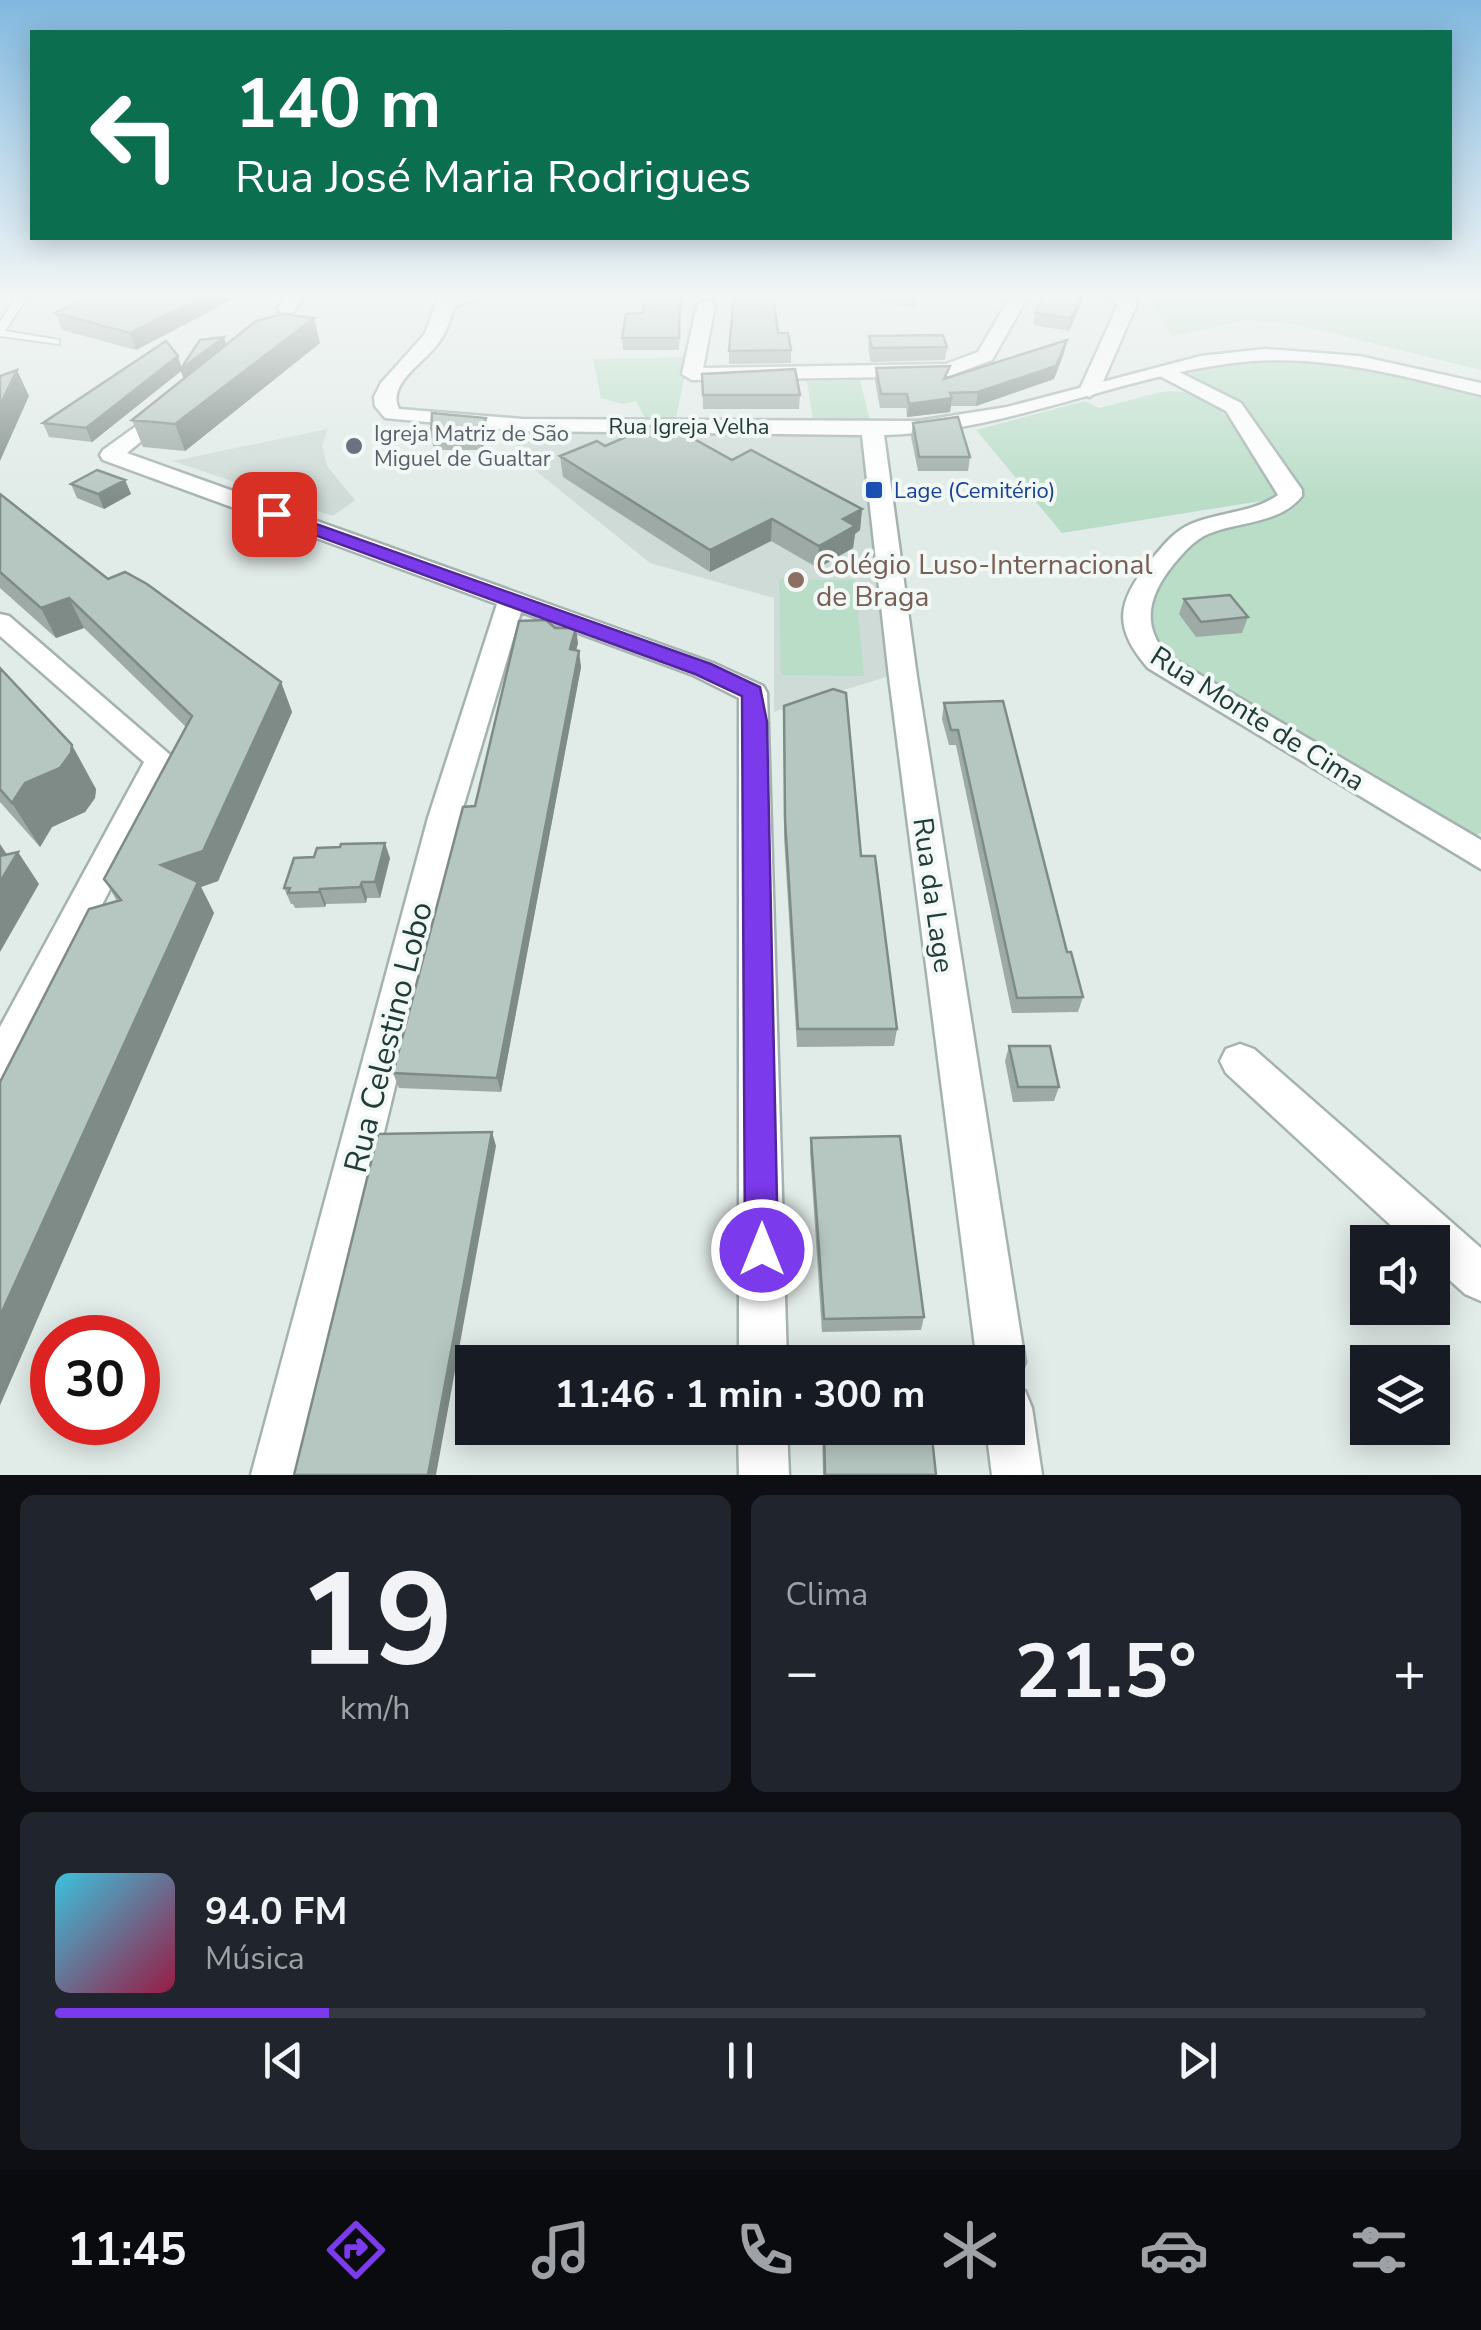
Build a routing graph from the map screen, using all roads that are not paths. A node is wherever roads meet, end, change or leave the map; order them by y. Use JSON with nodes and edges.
{"nodes":[{"id":1,"x":408,"y":364,"type":"edge"},
{"id":2,"x":694,"y":364,"type":"edge"},
{"id":3,"x":965,"y":364,"type":"edge"},
{"id":4,"x":1100,"y":364,"type":"edge"},
{"id":5,"x":1202,"y":364,"type":"edge"},
{"id":6,"x":1373,"y":364,"type":"edge"},
{"id":7,"x":1166,"y":372,"type":"junction"},
{"id":8,"x":1481,"y":388,"type":"edge"},
{"id":9,"x":1089,"y":390,"type":"junction"},
{"id":10,"x":189,"y":393,"type":"edge"},
{"id":11,"x":872,"y":426,"type":"junction"},
{"id":12,"x":511,"y":602,"type":"junction"},
{"id":13,"x":0,"y":622,"type":"edge"},
{"id":14,"x":1481,"y":856,"type":"edge"},
{"id":15,"x":1240,"y":1061,"type":"dead end"},
{"id":16,"x":0,"y":1065,"type":"edge"},
{"id":17,"x":1481,"y":1278,"type":"edge"},
{"id":18,"x":763,"y":1345,"type":"edge"},
{"id":19,"x":999,"y":1345,"type":"edge"},
{"id":20,"x":764,"y":1445,"type":"edge"},
{"id":21,"x":1013,"y":1445,"type":"edge"},
{"id":22,"x":276,"y":1475,"type":"edge"},
{"id":23,"x":764,"y":1475,"type":"edge"},
{"id":24,"x":1017,"y":1475,"type":"edge"}],
"edges":[{"from":1,"to":11,"type":"street","name":"Rua Igreja Velha"},
{"from":2,"to":3,"type":"street"},
{"from":4,"to":9,"type":"street"},
{"from":5,"to":7,"type":"street","name":"Rua Igreja Velha"},
{"from":6,"to":8,"type":"street","name":"Rua Igreja Velha"},
{"from":7,"to":9,"type":"street","name":"Rua Igreja Velha"},
{"from":7,"to":14,"type":"street","name":"Rua Monte de Cima"},
{"from":9,"to":11,"type":"street","name":"Rua Igreja Velha"},
{"from":10,"to":12,"type":"street"},
{"from":11,"to":19,"type":"street","name":"Rua da Lage"},
{"from":12,"to":18,"type":"street"},
{"from":12,"to":22,"type":"street","name":"Rua Celestino Lobo"},
{"from":13,"to":16,"type":"street"},
{"from":15,"to":17,"type":"street"},
{"from":20,"to":23,"type":"street"},
{"from":21,"to":24,"type":"street"}]}
